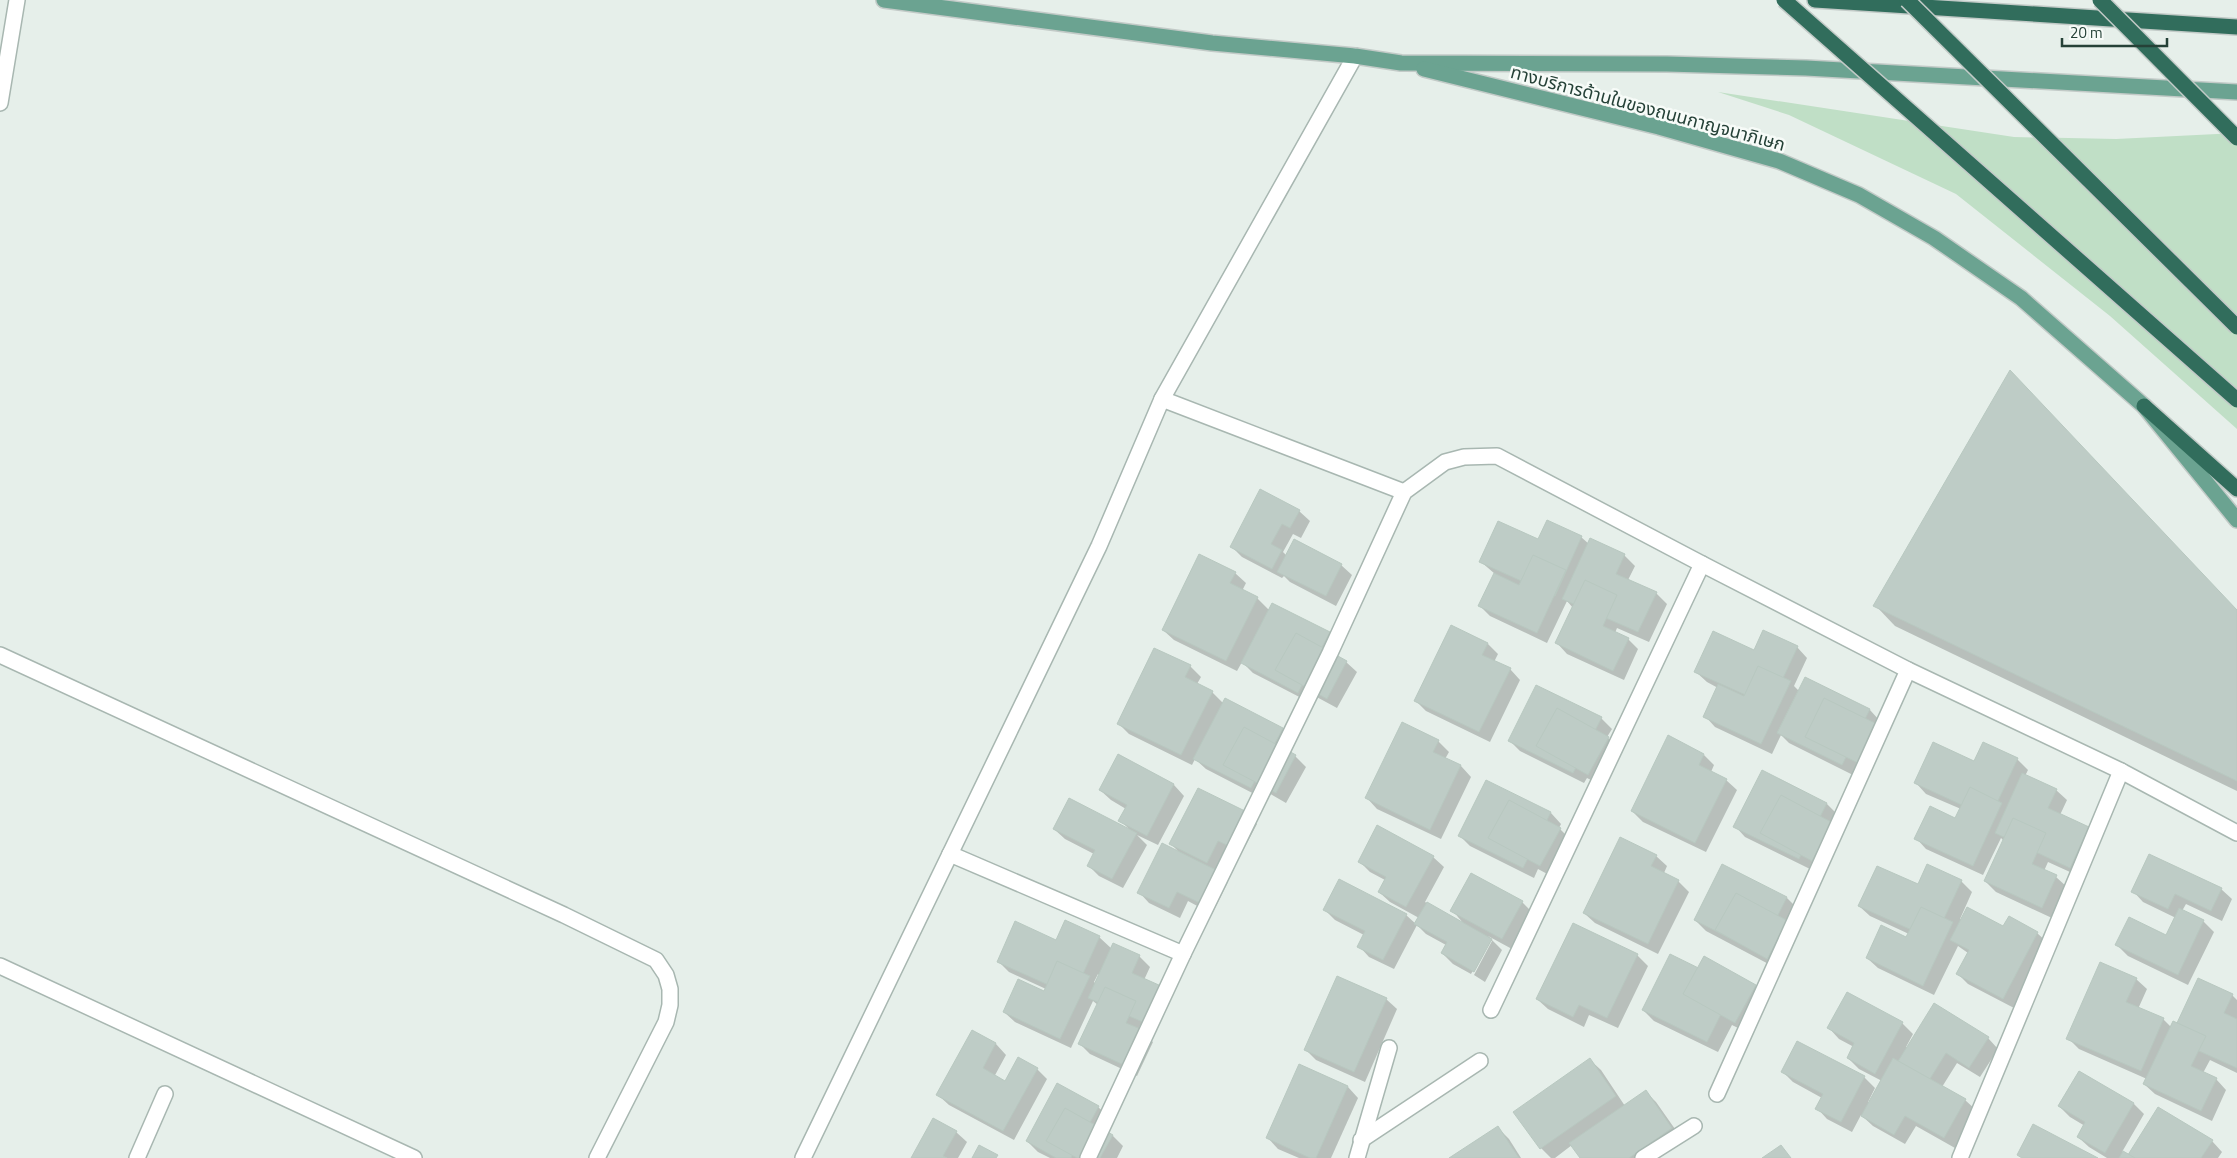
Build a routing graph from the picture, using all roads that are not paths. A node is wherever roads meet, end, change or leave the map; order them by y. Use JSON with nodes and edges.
{"nodes":[{"id":1,"x":17,"y":0,"type":"edge"},
{"id":2,"x":884,"y":0,"type":"edge"},
{"id":3,"x":1784,"y":0,"type":"edge"},
{"id":4,"x":1814,"y":0,"type":"edge"},
{"id":5,"x":1907,"y":0,"type":"edge"},
{"id":6,"x":2100,"y":0,"type":"edge"},
{"id":7,"x":2237,"y":27,"type":"edge"},
{"id":8,"x":1355,"y":56,"type":"junction"},
{"id":9,"x":1401,"y":63,"type":"junction"},
{"id":10,"x":2237,"y":92,"type":"edge"},
{"id":11,"x":0,"y":103,"type":"edge"},
{"id":12,"x":2237,"y":138,"type":"edge"},
{"id":13,"x":2237,"y":327,"type":"edge"},
{"id":14,"x":1162,"y":399,"type":"junction"},
{"id":15,"x":2237,"y":400,"type":"edge"},
{"id":16,"x":2144,"y":406,"type":"junction"},
{"id":17,"x":2237,"y":489,"type":"edge"},
{"id":18,"x":1404,"y":492,"type":"junction"},
{"id":19,"x":2237,"y":520,"type":"edge"},
{"id":20,"x":1702,"y":564,"type":"junction"},
{"id":21,"x":0,"y":655,"type":"edge"},
{"id":22,"x":1908,"y":670,"type":"junction"},
{"id":23,"x":2121,"y":771,"type":"junction"},
{"id":24,"x":2237,"y":833,"type":"edge"},
{"id":25,"x":950,"y":854,"type":"junction"},
{"id":26,"x":1183,"y":954,"type":"junction"},
{"id":27,"x":0,"y":966,"type":"edge"},
{"id":28,"x":1491,"y":1010,"type":"dead end"},
{"id":29,"x":1389,"y":1048,"type":"dead end"},
{"id":30,"x":1480,"y":1060,"type":"dead end"},
{"id":31,"x":165,"y":1094,"type":"dead end"},
{"id":32,"x":1717,"y":1094,"type":"dead end"},
{"id":33,"x":1694,"y":1126,"type":"dead end"},
{"id":34,"x":1361,"y":1140,"type":"junction"},
{"id":35,"x":137,"y":1158,"type":"edge"},
{"id":36,"x":414,"y":1158,"type":"edge"},
{"id":37,"x":596,"y":1158,"type":"edge"},
{"id":38,"x":803,"y":1158,"type":"edge"},
{"id":39,"x":1088,"y":1158,"type":"edge"},
{"id":40,"x":1357,"y":1158,"type":"edge"},
{"id":41,"x":1643,"y":1158,"type":"edge"},
{"id":42,"x":1960,"y":1158,"type":"edge"}],
"edges":[{"from":1,"to":11,"type":"street"},
{"from":2,"to":8,"type":"main road"},
{"from":3,"to":15,"type":"highway","bridge":true},
{"from":4,"to":7,"type":"highway"},
{"from":5,"to":13,"type":"highway","bridge":true},
{"from":6,"to":12,"type":"highway","bridge":true},
{"from":8,"to":9,"type":"main road"},
{"from":8,"to":14,"type":"street"},
{"from":9,"to":10,"type":"main road"},
{"from":9,"to":16,"type":"main road","name":"ทางบริการด้านในของถนนกาญจนาภิเษก"},
{"from":14,"to":18,"type":"street"},
{"from":14,"to":25,"type":"street"},
{"from":16,"to":17,"type":"highway"},
{"from":16,"to":19,"type":"main road","name":"ทางบริการด้านในของถนนกาญจนาภิเษก"},
{"from":18,"to":20,"type":"street"},
{"from":18,"to":26,"type":"street"},
{"from":20,"to":22,"type":"street"},
{"from":20,"to":28,"type":"street"},
{"from":21,"to":37,"type":"street"},
{"from":22,"to":23,"type":"street"},
{"from":22,"to":32,"type":"street"},
{"from":23,"to":24,"type":"street"},
{"from":23,"to":42,"type":"street"},
{"from":25,"to":26,"type":"street"},
{"from":25,"to":38,"type":"street"},
{"from":26,"to":39,"type":"street"},
{"from":27,"to":36,"type":"street"},
{"from":29,"to":34,"type":"street"},
{"from":30,"to":34,"type":"street"},
{"from":31,"to":35,"type":"street"},
{"from":33,"to":41,"type":"street"},
{"from":34,"to":40,"type":"street"}]}
